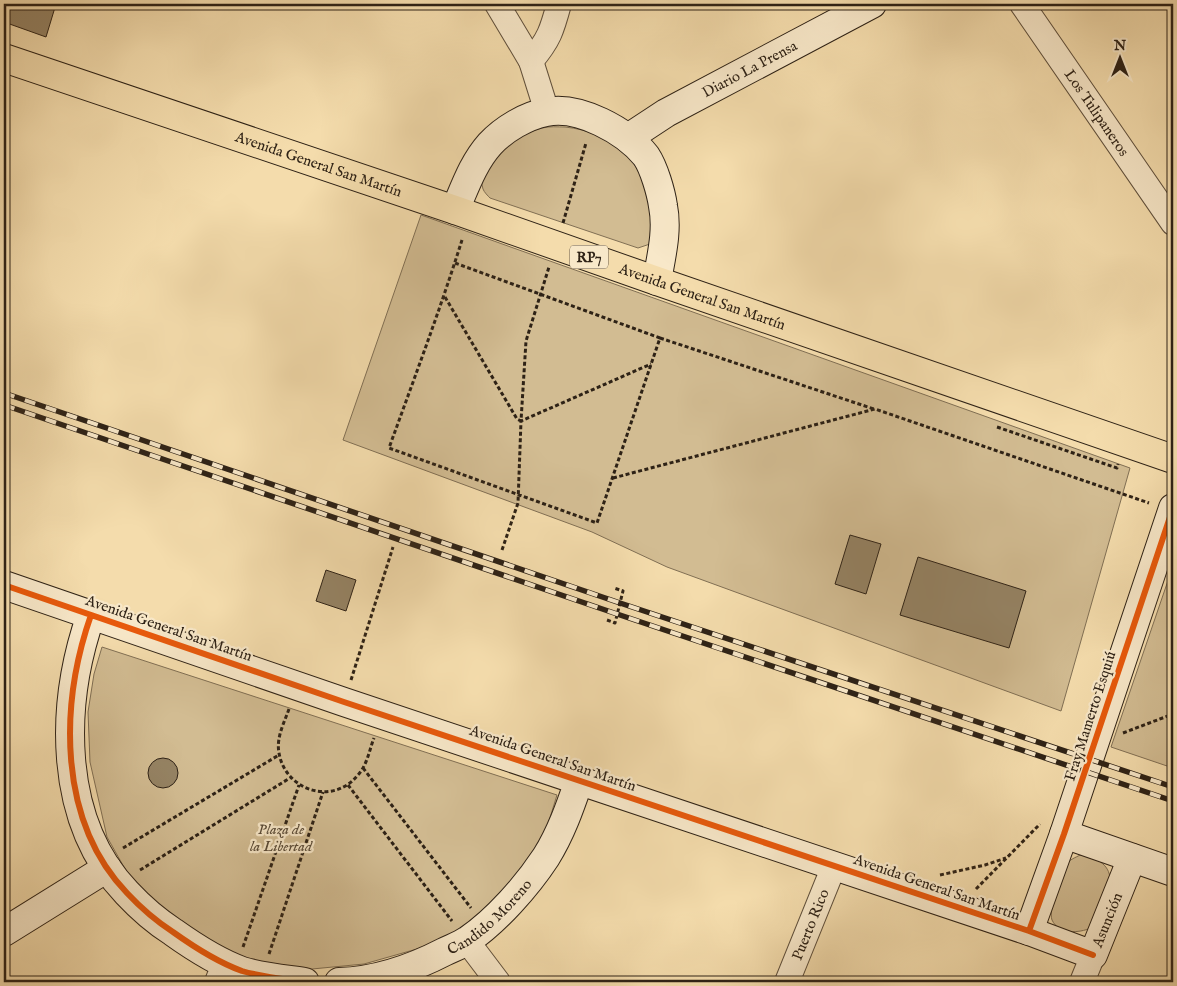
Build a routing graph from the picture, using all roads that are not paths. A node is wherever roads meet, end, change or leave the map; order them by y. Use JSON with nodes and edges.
{"nodes":[{"id":1,"x":497,"y":4,"type":"edge"},
{"id":2,"x":558,"y":4,"type":"edge"},
{"id":3,"x":872,"y":4,"type":"edge"},
{"id":4,"x":1022,"y":4,"type":"edge"},
{"id":5,"x":4,"y":58,"type":"edge"},
{"id":6,"x":531,"y":62,"type":"junction"},
{"id":7,"x":547,"y":112,"type":"junction"},
{"id":8,"x":628,"y":138,"type":"junction"},
{"id":9,"x":455,"y":210,"type":"junction"},
{"id":10,"x":1173,"y":223,"type":"edge"},
{"id":11,"x":657,"y":281,"type":"junction"},
{"id":12,"x":1173,"y":458,"type":"edge"},
{"id":13,"x":1173,"y":510,"type":"edge"},
{"id":14,"x":4,"y":585,"type":"edge"},
{"id":15,"x":90,"y":615,"type":"junction"},
{"id":16,"x":579,"y":780,"type":"junction"},
{"id":17,"x":1053,"y":829,"type":"junction"},
{"id":18,"x":1132,"y":858,"type":"junction"},
{"id":19,"x":834,"y":866,"type":"junction"},
{"id":20,"x":109,"y":870,"type":"junction"},
{"id":21,"x":1173,"y":872,"type":"edge"},
{"id":22,"x":1029,"y":931,"type":"junction"},
{"id":23,"x":4,"y":932,"type":"edge"},
{"id":24,"x":476,"y":934,"type":"junction"},
{"id":25,"x":1093,"y":955,"type":"junction"},
{"id":26,"x":226,"y":971,"type":"edge"},
{"id":27,"x":261,"y":979,"type":"edge"},
{"id":28,"x":305,"y":982,"type":"edge"},
{"id":29,"x":339,"y":982,"type":"edge"},
{"id":30,"x":498,"y":982,"type":"edge"},
{"id":31,"x":787,"y":982,"type":"edge"},
{"id":32,"x":1082,"y":982,"type":"edge"}],
"edges":[{"from":1,"to":6,"type":"street"},
{"from":2,"to":6,"type":"street"},
{"from":3,"to":8,"type":"street","name":"Diario La Prensa"},
{"from":4,"to":10,"type":"street","name":"Los Tulipaneros"},
{"from":5,"to":9,"type":"main road","name":"Avenida General San Martín","number":"RP7"},
{"from":6,"to":7,"type":"street"},
{"from":7,"to":8,"type":"street"},
{"from":7,"to":9,"type":"street"},
{"from":8,"to":11,"type":"street"},
{"from":9,"to":11,"type":"main road","name":"Avenida General San Martín","number":"RP7"},
{"from":11,"to":12,"type":"main road","name":"Avenida General San Martín","number":"RP7"},
{"from":13,"to":17,"type":"street","name":"Fray Mamerto Esquiú"},
{"from":14,"to":15,"type":"street","name":"Avenida General San Martín"},
{"from":15,"to":16,"type":"street","name":"Avenida General San Martín"},
{"from":15,"to":20,"type":"street"},
{"from":16,"to":19,"type":"street","name":"Avenida General San Martín"},
{"from":16,"to":24,"type":"street","name":"Candido Moreno"},
{"from":17,"to":18,"type":"street"},
{"from":17,"to":22,"type":"street","name":"Fray Mamerto Esquiú"},
{"from":18,"to":21,"type":"street"},
{"from":18,"to":25,"type":"street","name":"Asunción"},
{"from":19,"to":22,"type":"street","name":"Avenida General San Martín"},
{"from":19,"to":31,"type":"street","name":"Puerto Rico"},
{"from":20,"to":23,"type":"street"},
{"from":20,"to":26,"type":"street"},
{"from":22,"to":25,"type":"street","name":"Avenida General San Martín"},
{"from":24,"to":29,"type":"street","name":"Candido Moreno"},
{"from":24,"to":30,"type":"street"},
{"from":25,"to":32,"type":"street","name":"Asunción"},
{"from":26,"to":27,"type":"street"},
{"from":27,"to":28,"type":"street"}]}
